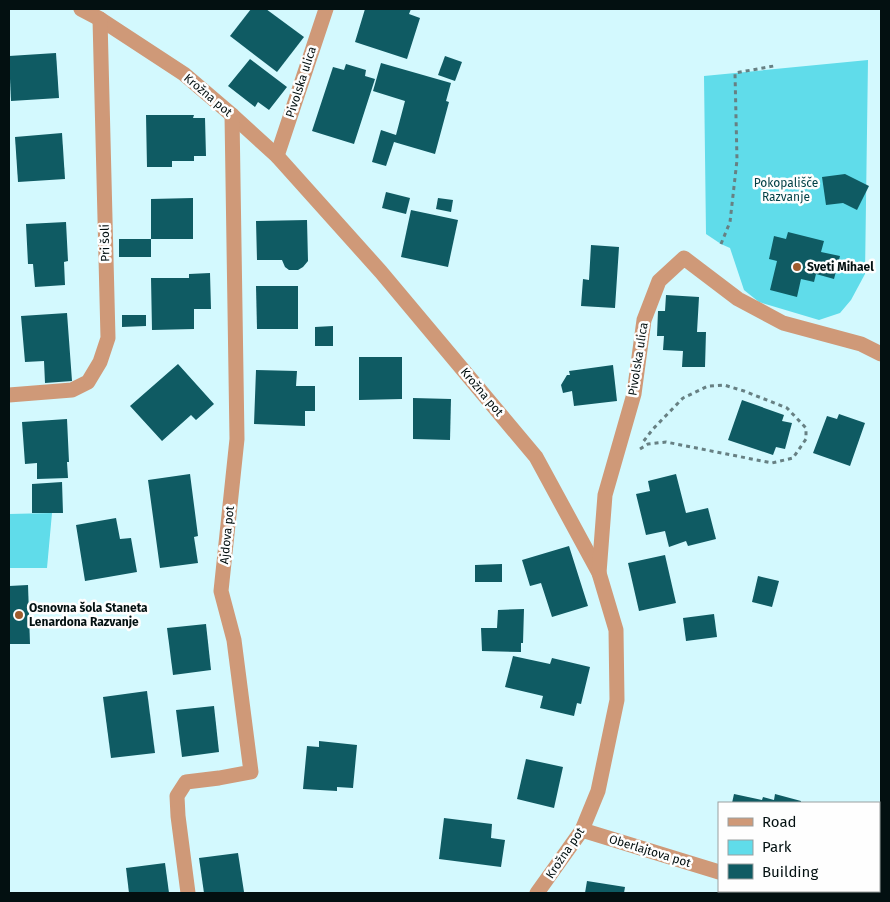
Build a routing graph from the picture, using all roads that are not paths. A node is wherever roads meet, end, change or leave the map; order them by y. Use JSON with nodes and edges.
{"nodes":[{"id":1,"x":81,"y":9,"type":"edge"},
{"id":2,"x":326,"y":9,"type":"edge"},
{"id":3,"x":100,"y":19,"type":"junction"},
{"id":4,"x":232,"y":115,"type":"junction"},
{"id":5,"x":277,"y":156,"type":"junction"},
{"id":6,"x":881,"y":354,"type":"edge"},
{"id":7,"x":9,"y":395,"type":"edge"},
{"id":8,"x":599,"y":573,"type":"junction"},
{"id":9,"x":582,"y":830,"type":"junction"},
{"id":10,"x":718,"y":872,"type":"edge"},
{"id":11,"x":188,"y":893,"type":"edge"},
{"id":12,"x":537,"y":893,"type":"edge"}],
"edges":[{"from":1,"to":3,"type":"street","name":"Krožna pot"},
{"from":2,"to":5,"type":"street","name":"Pivolska ulica"},
{"from":3,"to":4,"type":"street","name":"Krožna pot"},
{"from":3,"to":7,"type":"street","name":"Pri šoli"},
{"from":4,"to":5,"type":"street","name":"Krožna pot"},
{"from":4,"to":11,"type":"street","name":"Ajdova pot"},
{"from":5,"to":8,"type":"street","name":"Krožna pot"},
{"from":6,"to":8,"type":"street","name":"Pivolska ulica"},
{"from":8,"to":9,"type":"street","name":"Krožna pot"},
{"from":9,"to":10,"type":"street","name":"Oberlajtova pot"},
{"from":9,"to":12,"type":"street","name":"Krožna pot"}]}
